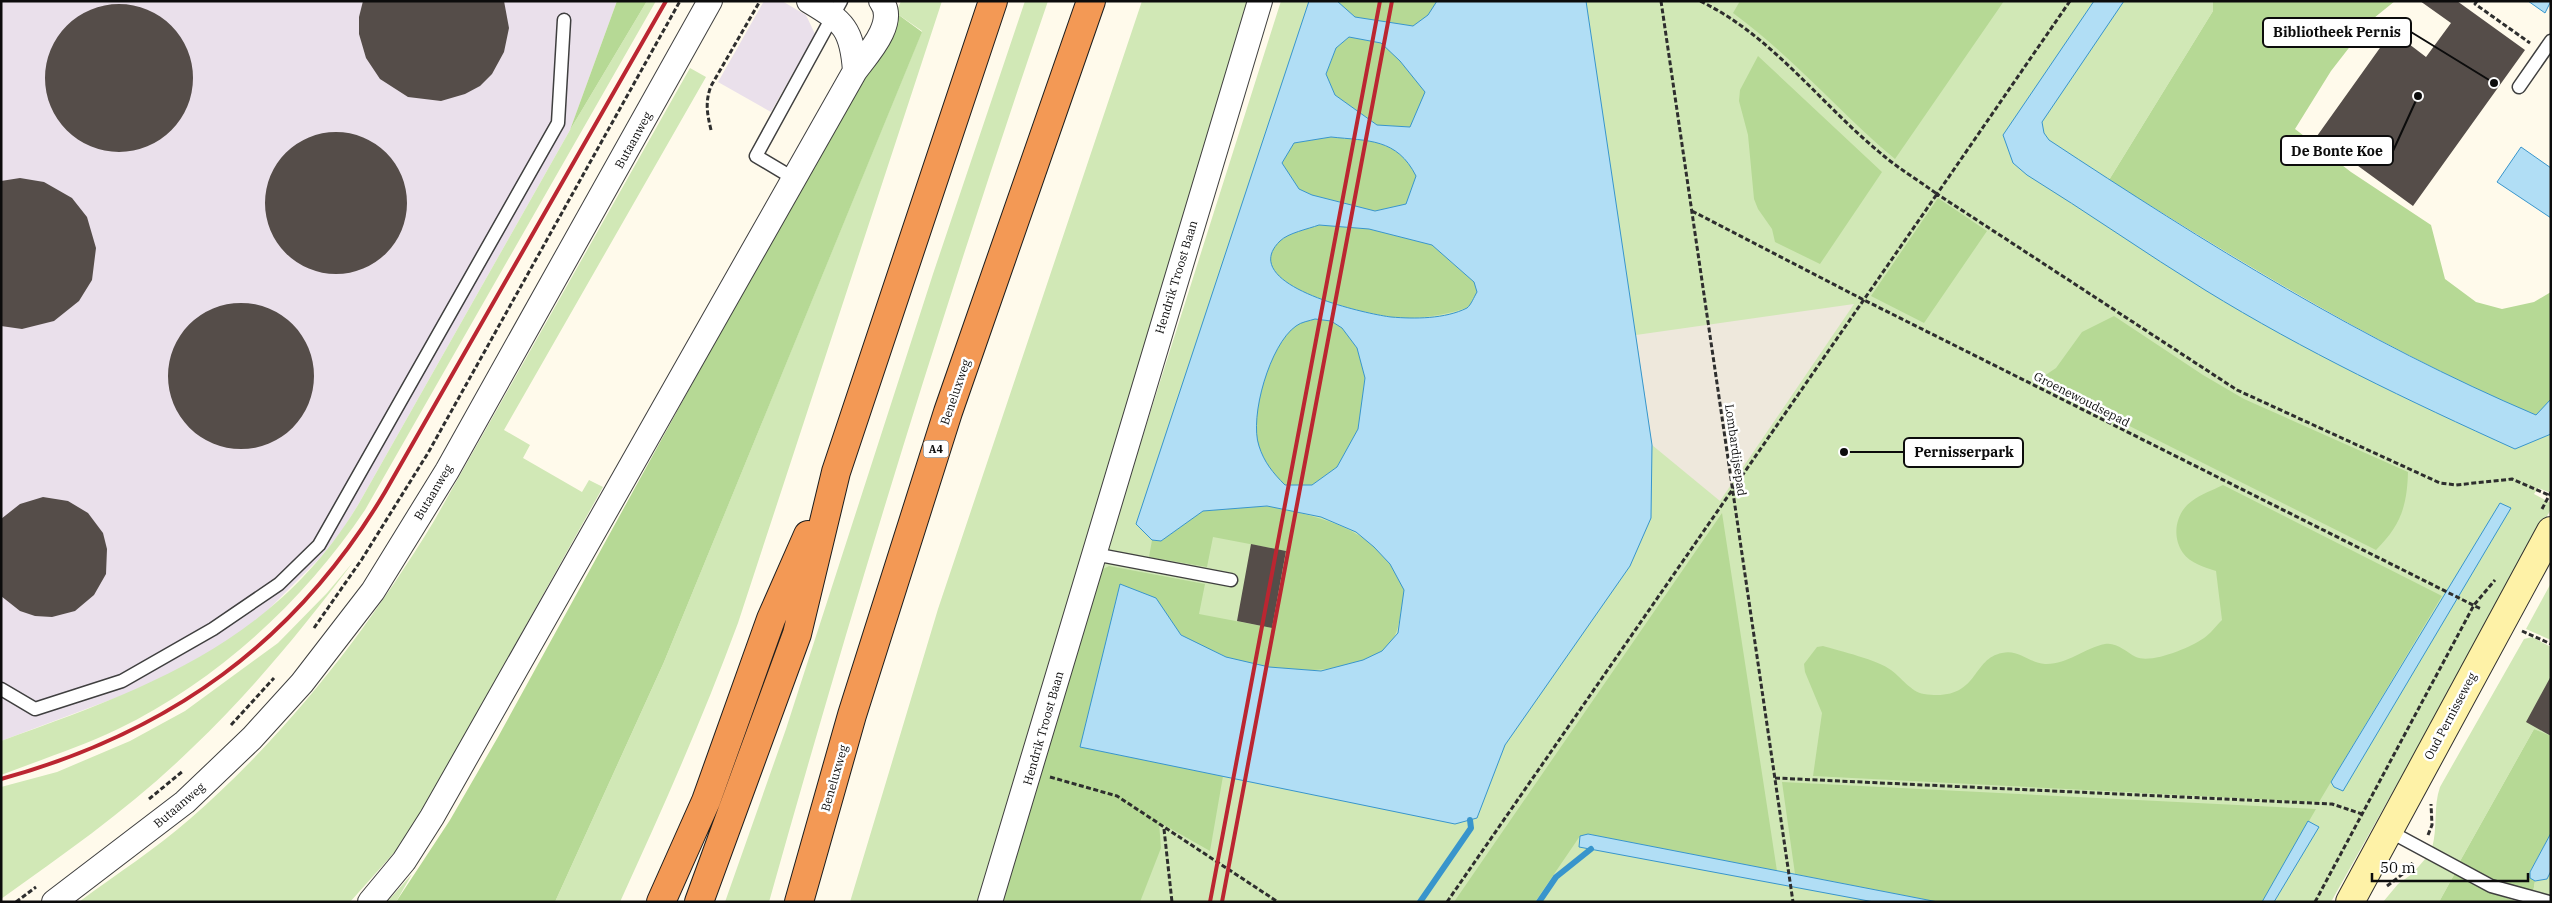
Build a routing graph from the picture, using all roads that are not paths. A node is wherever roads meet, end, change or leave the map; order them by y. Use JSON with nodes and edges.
{"nodes":[{"id":1,"x":710,"y":1,"type":"edge"},
{"id":2,"x":809,"y":1,"type":"edge"},
{"id":3,"x":881,"y":1,"type":"edge"},
{"id":4,"x":993,"y":1,"type":"edge"},
{"id":5,"x":1091,"y":1,"type":"edge"},
{"id":6,"x":1260,"y":1,"type":"edge"},
{"id":7,"x":838,"y":9,"type":"edge"},
{"id":8,"x":564,"y":20,"type":"dead end"},
{"id":9,"x":2551,"y":40,"type":"edge"},
{"id":10,"x":855,"y":71,"type":"junction"},
{"id":11,"x":2518,"y":86,"type":"dead end"},
{"id":12,"x":793,"y":178,"type":"junction"},
{"id":13,"x":836,"y":472,"type":"junction"},
{"id":14,"x":2551,"y":531,"type":"edge"},
{"id":15,"x":1094,"y":554,"type":"junction"},
{"id":16,"x":1231,"y":580,"type":"dead end"},
{"id":17,"x":1,"y":689,"type":"edge"},
{"id":18,"x":2389,"y":830,"type":"junction"},
{"id":19,"x":54,"y":902,"type":"edge"},
{"id":20,"x":370,"y":902,"type":"edge"},
{"id":21,"x":661,"y":902,"type":"edge"},
{"id":22,"x":699,"y":902,"type":"edge"},
{"id":23,"x":799,"y":902,"type":"edge"},
{"id":24,"x":990,"y":902,"type":"edge"},
{"id":25,"x":2350,"y":902,"type":"edge"},
{"id":26,"x":2549,"y":902,"type":"edge"}],
"edges":[{"from":1,"to":19,"type":"street","name":"Butaanweg"},
{"from":2,"to":7,"type":"street"},
{"from":3,"to":10,"type":"street"},
{"from":4,"to":13,"type":"highway"},
{"from":5,"to":23,"type":"highway","name":"Beneluxweg","number":"A4"},
{"from":6,"to":15,"type":"street","name":"Hendrik Troost Baan"},
{"from":7,"to":10,"type":"street"},
{"from":7,"to":12,"type":"lane"},
{"from":8,"to":17,"type":"lane"},
{"from":9,"to":11,"type":"lane"},
{"from":10,"to":12,"type":"street"},
{"from":12,"to":20,"type":"street"},
{"from":13,"to":21,"type":"highway"},
{"from":13,"to":22,"type":"highway"},
{"from":14,"to":18,"type":"street","name":"Oud Pernisseweg"},
{"from":15,"to":16,"type":"lane"},
{"from":15,"to":24,"type":"street","name":"Hendrik Troost Baan"},
{"from":18,"to":25,"type":"street","name":"Oud Pernisseweg"},
{"from":18,"to":26,"type":"lane"}]}
